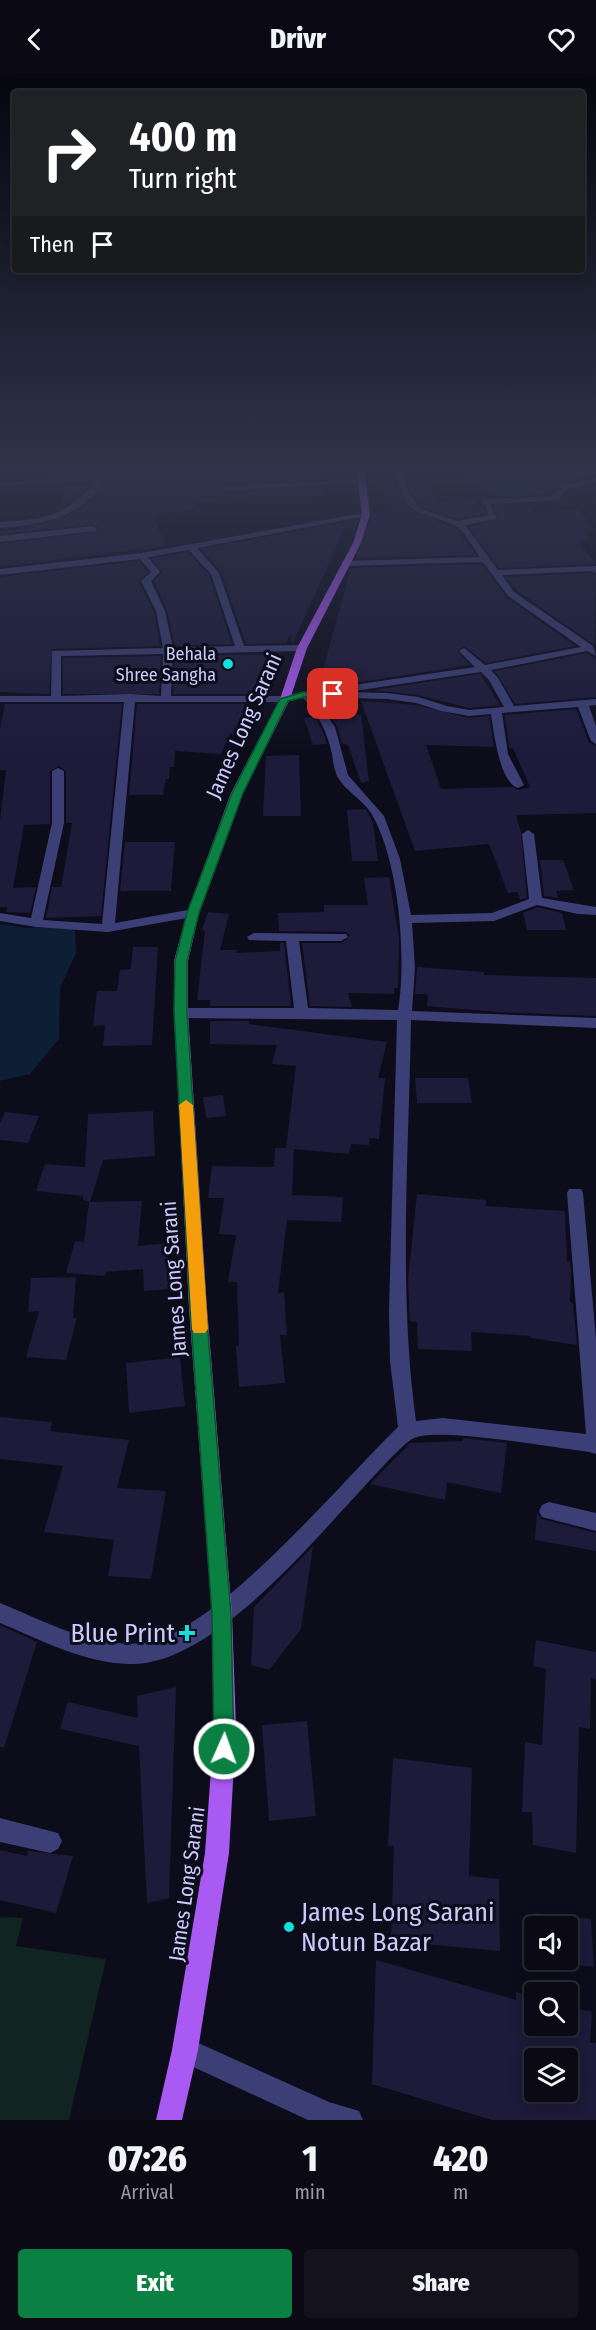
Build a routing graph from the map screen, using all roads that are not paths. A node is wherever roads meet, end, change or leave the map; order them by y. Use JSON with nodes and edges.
{"nodes":[{"id":1,"x":77,"y":563,"type":"edge"},
{"id":2,"x":148,"y":563,"type":"edge"},
{"id":3,"x":206,"y":563,"type":"edge"},
{"id":4,"x":366,"y":563,"type":"edge"},
{"id":5,"x":488,"y":563,"type":"edge"},
{"id":6,"x":346,"y":564,"type":"joint"},
{"id":7,"x":596,"y":570,"type":"edge"},
{"id":8,"x":0,"y":572,"type":"edge"},
{"id":9,"x":496,"y":573,"type":"junction"},
{"id":10,"x":240,"y":648,"type":"junction"},
{"id":11,"x":302,"y":648,"type":"junction"},
{"id":12,"x":170,"y":650,"type":"junction"},
{"id":13,"x":464,"y":651,"type":"dead end"},
{"id":14,"x":593,"y":651,"type":"edge"},
{"id":15,"x":483,"y":669,"type":"junction"},
{"id":16,"x":311,"y":694,"type":"junction"},
{"id":17,"x":56,"y":698,"type":"junction"},
{"id":18,"x":130,"y":698,"type":"junction"},
{"id":19,"x":166,"y":698,"type":"junction"},
{"id":20,"x":0,"y":699,"type":"edge"},
{"id":21,"x":285,"y":699,"type":"junction"},
{"id":22,"x":596,"y":702,"type":"edge"},
{"id":23,"x":583,"y":705,"type":"junction"},
{"id":24,"x":510,"y":709,"type":"junction"},
{"id":25,"x":496,"y":710,"type":"junction"},
{"id":26,"x":596,"y":741,"type":"edge"},
{"id":27,"x":58,"y":771,"type":"dead end"},
{"id":28,"x":518,"y":785,"type":"dead end"},
{"id":29,"x":528,"y":834,"type":"dead end"},
{"id":30,"x":536,"y":901,"type":"junction"},
{"id":31,"x":596,"y":911,"type":"edge"},
{"id":32,"x":193,"y":913,"type":"junction"},
{"id":33,"x":0,"y":917,"type":"edge"},
{"id":34,"x":404,"y":920,"type":"junction"},
{"id":35,"x":36,"y":923,"type":"junction"},
{"id":36,"x":108,"y":928,"type":"junction"},
{"id":37,"x":254,"y":937,"type":"dead end"},
{"id":38,"x":292,"y":937,"type":"junction"},
{"id":39,"x":342,"y":937,"type":"dead end"},
{"id":40,"x":301,"y":1011,"type":"junction"},
{"id":41,"x":181,"y":1012,"type":"junction"},
{"id":42,"x":404,"y":1014,"type":"junction"},
{"id":43,"x":596,"y":1023,"type":"edge"},
{"id":44,"x":575,"y":1193,"type":"dead end"},
{"id":45,"x":408,"y":1430,"type":"junction"},
{"id":46,"x":595,"y":1444,"type":"edge"},
{"id":47,"x":549,"y":1511,"type":"dead end"},
{"id":48,"x":596,"y":1522,"type":"edge"},
{"id":49,"x":0,"y":1613,"type":"edge"},
{"id":50,"x":222,"y":1615,"type":"junction"},
{"id":51,"x":0,"y":1830,"type":"edge"},
{"id":52,"x":50,"y":1841,"type":"dead end"},
{"id":53,"x":185,"y":2050,"type":"junction"},
{"id":54,"x":169,"y":2120,"type":"edge"},
{"id":55,"x":351,"y":2120,"type":"edge"}],
"edges":[{"from":1,"to":8,"type":"street"},
{"from":2,"to":12,"type":"street"},
{"from":3,"to":10,"type":"street"},
{"from":4,"to":6,"type":"street"},
{"from":5,"to":9,"type":"street"},
{"from":6,"to":11,"type":"main road","name":"James Long Sarani"},
{"from":7,"to":9,"type":"street"},
{"from":9,"to":14,"type":"street"},
{"from":10,"to":11,"type":"street"},
{"from":10,"to":12,"type":"street"},
{"from":11,"to":21,"type":"main road","name":"James Long Sarani"},
{"from":12,"to":17,"type":"street"},
{"from":12,"to":19,"type":"street"},
{"from":13,"to":15,"type":"street"},
{"from":14,"to":15,"type":"street"},
{"from":15,"to":16,"type":"street"},
{"from":15,"to":24,"type":"street"},
{"from":16,"to":21,"type":"street"},
{"from":16,"to":25,"type":"street"},
{"from":16,"to":34,"type":"street"},
{"from":17,"to":18,"type":"street"},
{"from":17,"to":20,"type":"street"},
{"from":18,"to":19,"type":"street"},
{"from":18,"to":36,"type":"street"},
{"from":19,"to":21,"type":"street"},
{"from":21,"to":32,"type":"main road","name":"James Long Sarani"},
{"from":22,"to":23,"type":"street"},
{"from":23,"to":24,"type":"street"},
{"from":23,"to":26,"type":"street"},
{"from":24,"to":25,"type":"street"},
{"from":25,"to":28,"type":"street"},
{"from":27,"to":35,"type":"street"},
{"from":29,"to":30,"type":"street"},
{"from":30,"to":31,"type":"street"},
{"from":30,"to":34,"type":"street"},
{"from":32,"to":36,"type":"street"},
{"from":32,"to":41,"type":"main road","name":"James Long Sarani"},
{"from":33,"to":35,"type":"street"},
{"from":34,"to":42,"type":"street"},
{"from":35,"to":36,"type":"street"},
{"from":37,"to":38,"type":"street"},
{"from":38,"to":39,"type":"street"},
{"from":38,"to":40,"type":"street"},
{"from":40,"to":41,"type":"street"},
{"from":40,"to":42,"type":"street"},
{"from":41,"to":50,"type":"main road","name":"James Long Sarani"},
{"from":42,"to":43,"type":"street"},
{"from":42,"to":45,"type":"street"},
{"from":44,"to":46,"type":"street"},
{"from":45,"to":46,"type":"street"},
{"from":45,"to":50,"type":"street"},
{"from":47,"to":48,"type":"street"},
{"from":49,"to":50,"type":"street"},
{"from":50,"to":53,"type":"main road","name":"James Long Sarani"},
{"from":51,"to":52,"type":"street"},
{"from":53,"to":54,"type":"main road","name":"James Long Sarani"},
{"from":53,"to":55,"type":"street"}]}
